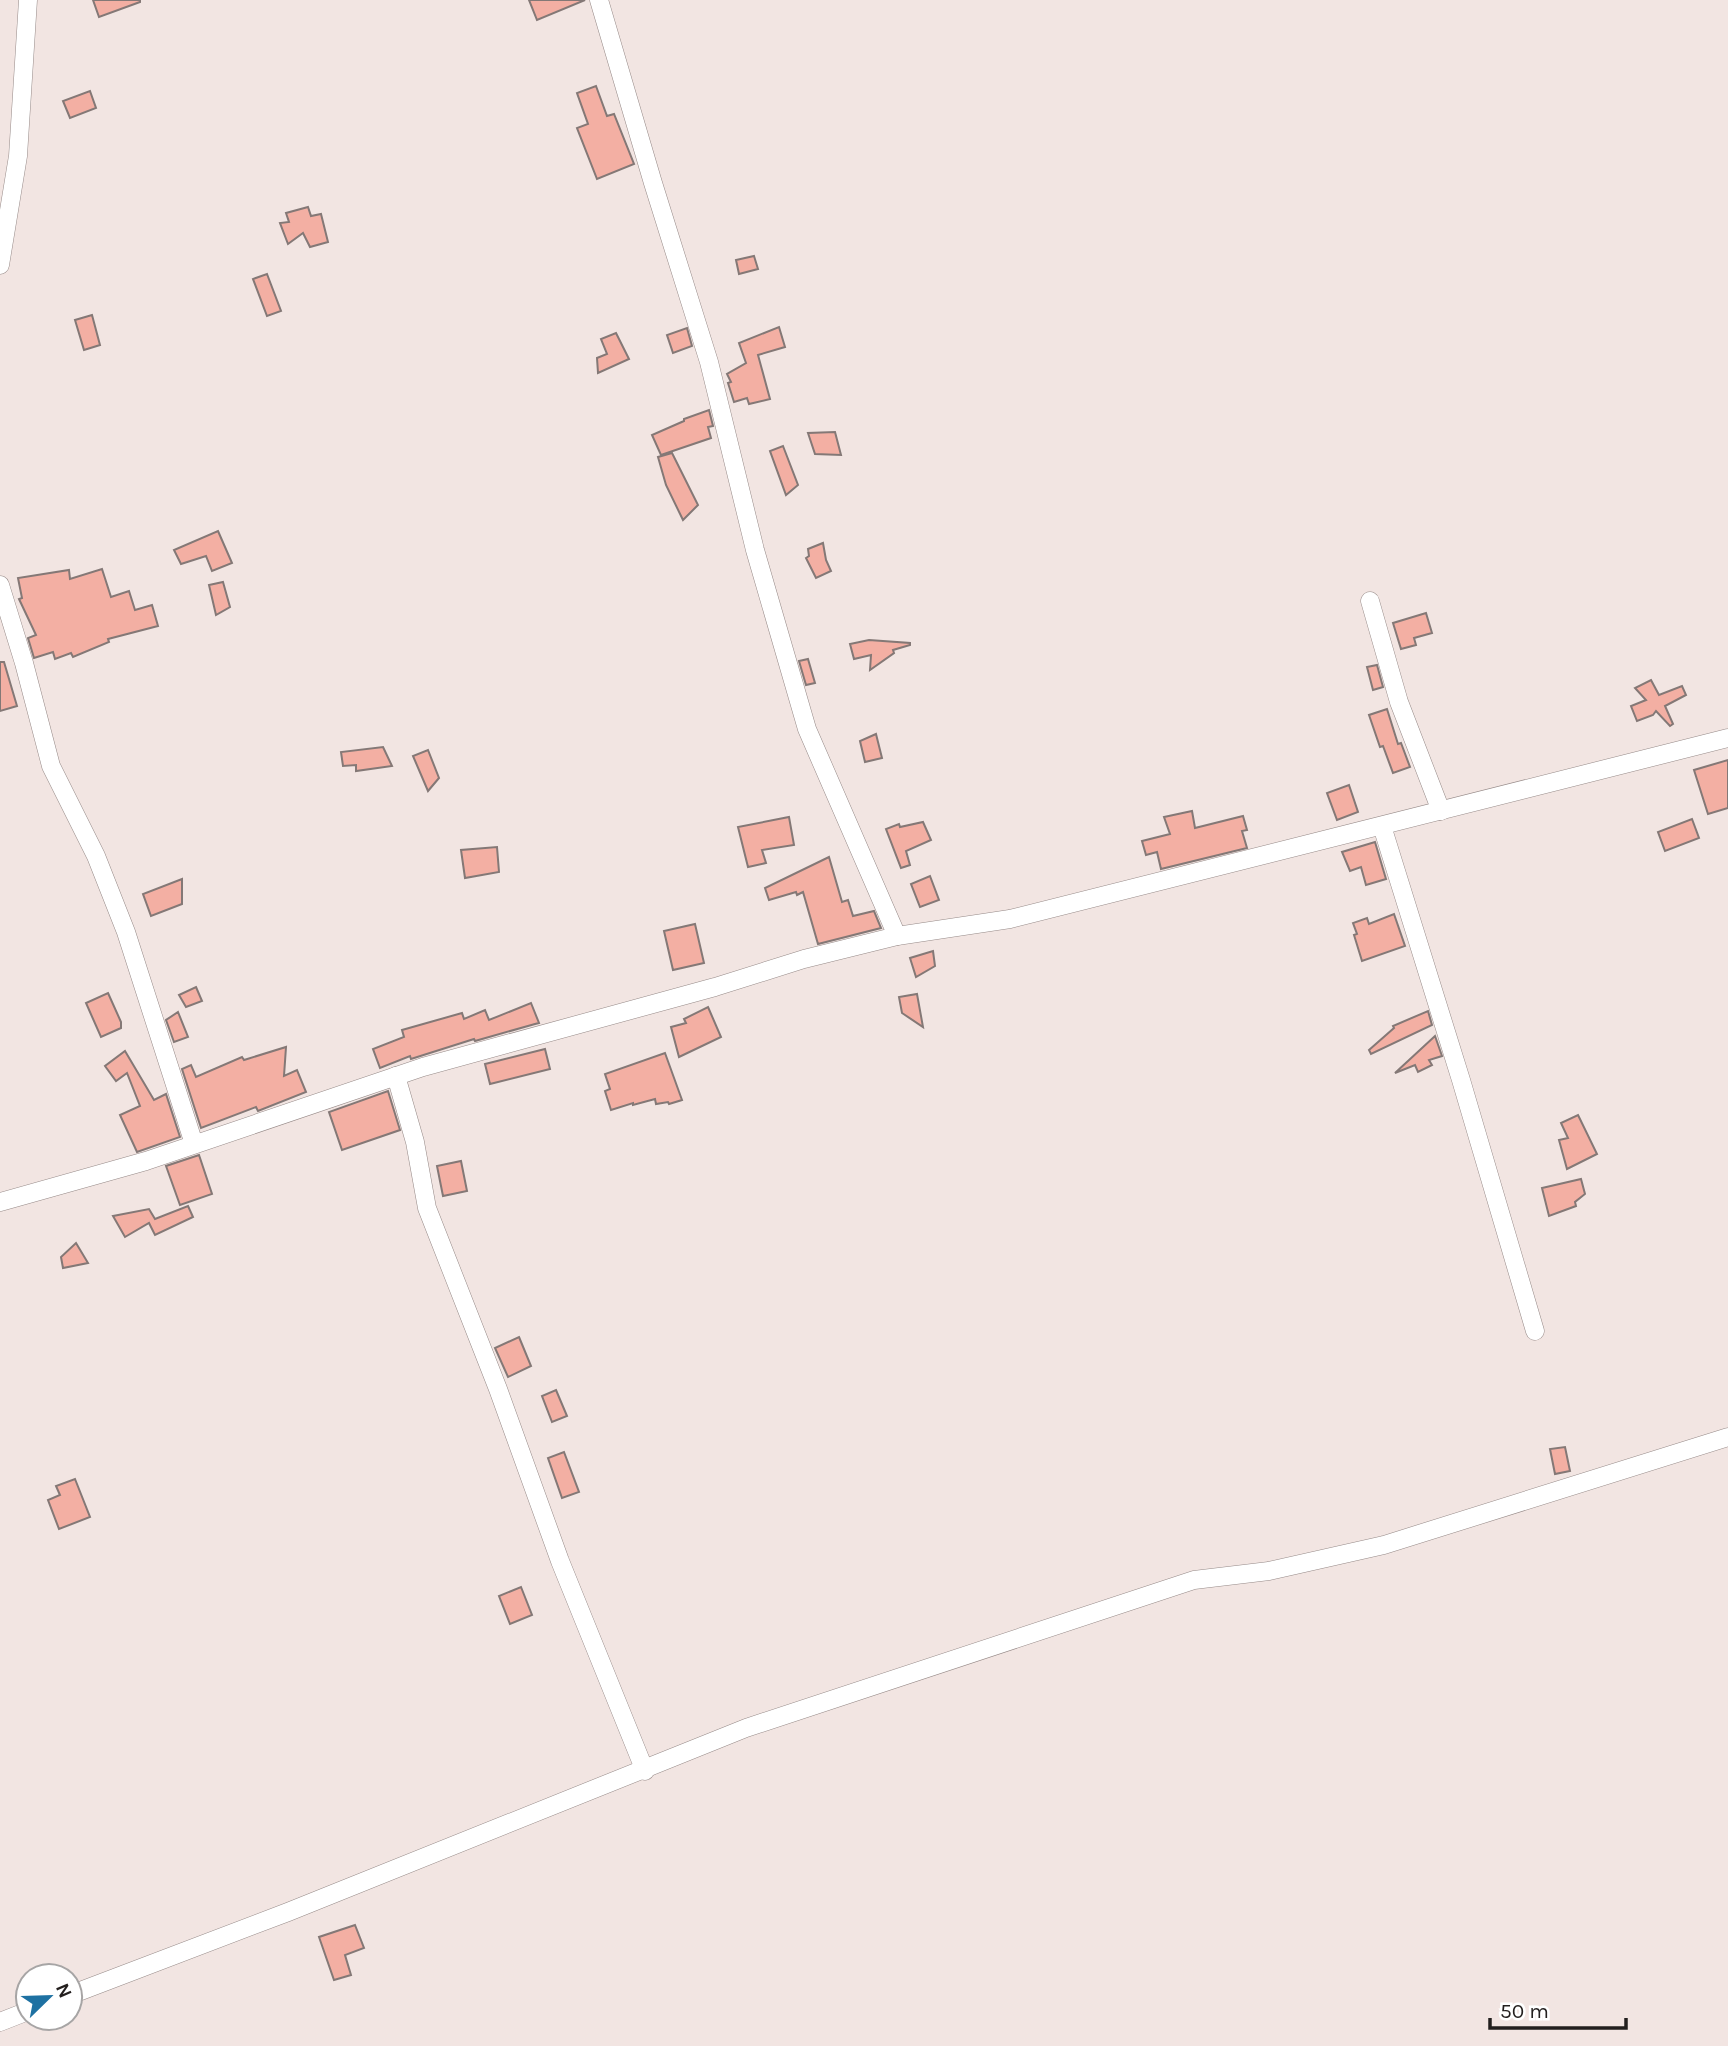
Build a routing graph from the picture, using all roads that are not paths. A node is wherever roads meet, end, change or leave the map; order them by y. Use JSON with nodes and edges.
{"nodes":[{"id":1,"x":28,"y":0,"type":"edge"},
{"id":2,"x":598,"y":0,"type":"edge"},
{"id":3,"x":0,"y":265,"type":"edge"},
{"id":4,"x":0,"y":585,"type":"edge"},
{"id":5,"x":1370,"y":601,"type":"dead end"},
{"id":6,"x":1728,"y":738,"type":"edge"},
{"id":7,"x":1441,"y":811,"type":"junction"},
{"id":8,"x":1382,"y":826,"type":"junction"},
{"id":9,"x":897,"y":936,"type":"junction"},
{"id":10,"x":396,"y":1076,"type":"junction"},
{"id":11,"x":194,"y":1144,"type":"junction"},
{"id":12,"x":0,"y":1202,"type":"edge"},
{"id":13,"x":1535,"y":1331,"type":"dead end"},
{"id":14,"x":1728,"y":1437,"type":"edge"},
{"id":15,"x":645,"y":1771,"type":"junction"},
{"id":16,"x":84,"y":1990,"type":"edge"}],
"edges":[{"from":1,"to":3,"type":"street"},
{"from":2,"to":9,"type":"street"},
{"from":4,"to":11,"type":"street"},
{"from":5,"to":7,"type":"street"},
{"from":6,"to":7,"type":"street"},
{"from":7,"to":8,"type":"street"},
{"from":8,"to":9,"type":"street"},
{"from":8,"to":13,"type":"street"},
{"from":9,"to":10,"type":"street"},
{"from":10,"to":11,"type":"street"},
{"from":10,"to":15,"type":"street"},
{"from":11,"to":12,"type":"street"},
{"from":14,"to":15,"type":"street"},
{"from":15,"to":16,"type":"street"}]}
